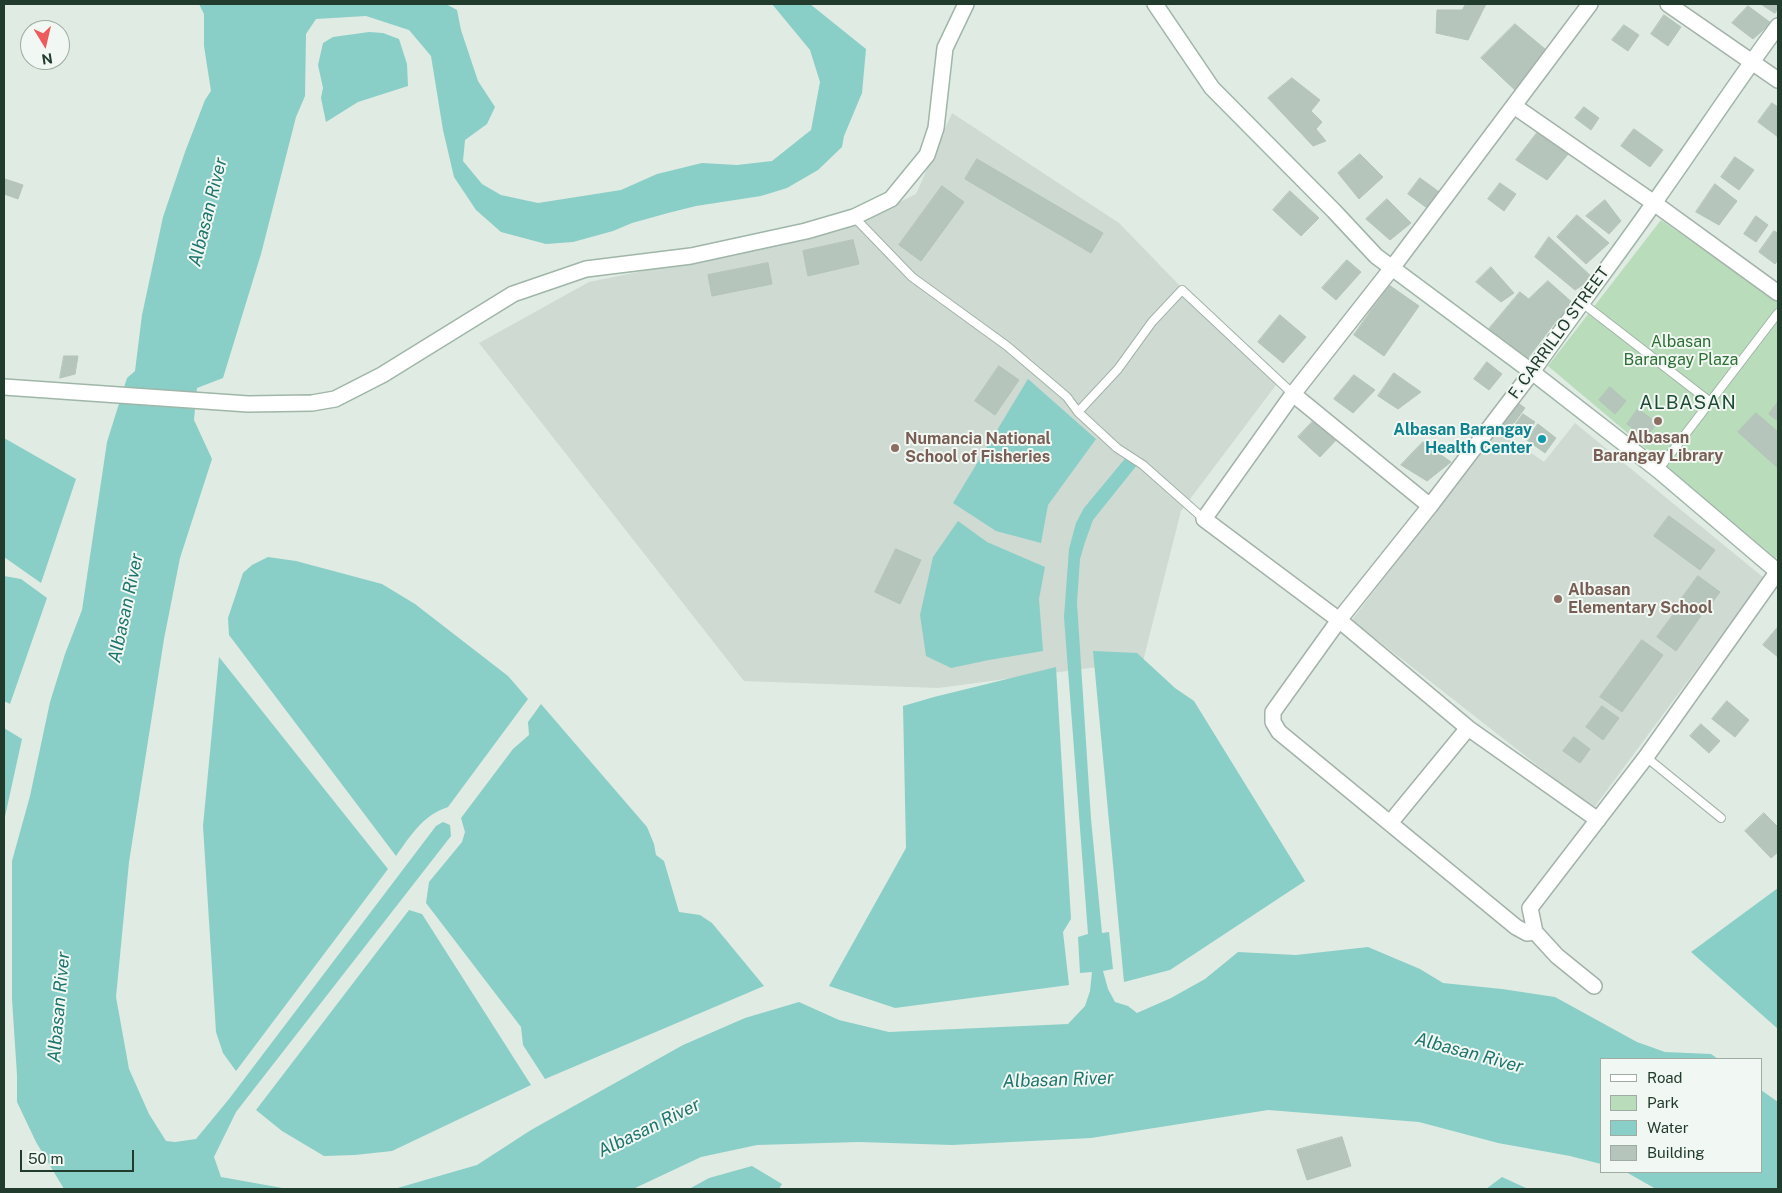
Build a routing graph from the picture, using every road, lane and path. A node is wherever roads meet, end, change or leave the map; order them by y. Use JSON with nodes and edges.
{"nodes":[{"id":1,"x":966,"y":4,"type":"edge"},
{"id":2,"x":1155,"y":4,"type":"edge"},
{"id":3,"x":1590,"y":4,"type":"edge"},
{"id":4,"x":1668,"y":4,"type":"edge"},
{"id":5,"x":1778,"y":26,"type":"edge"},
{"id":6,"x":1751,"y":62,"type":"junction"},
{"id":7,"x":1778,"y":80,"type":"edge"},
{"id":8,"x":1514,"y":106,"type":"junction"},
{"id":9,"x":1654,"y":203,"type":"junction"},
{"id":10,"x":854,"y":217,"type":"junction"},
{"id":11,"x":1392,"y":268,"type":"junction"},
{"id":12,"x":1778,"y":293,"type":"edge"},
{"id":13,"x":1581,"y":302,"type":"junction"},
{"id":14,"x":1778,"y":313,"type":"edge"},
{"id":15,"x":1532,"y":372,"type":"junction"},
{"id":16,"x":4,"y":387,"type":"edge"},
{"id":17,"x":1293,"y":394,"type":"junction"},
{"id":18,"x":1709,"y":401,"type":"junction"},
{"id":19,"x":1078,"y":412,"type":"junction"},
{"id":20,"x":1658,"y":470,"type":"junction"},
{"id":21,"x":1430,"y":506,"type":"junction"},
{"id":22,"x":1204,"y":518,"type":"junction"},
{"id":23,"x":1778,"y":571,"type":"edge"},
{"id":24,"x":1339,"y":620,"type":"junction"},
{"id":25,"x":1468,"y":728,"type":"junction"},
{"id":26,"x":1646,"y":757,"type":"junction"},
{"id":27,"x":1721,"y":818,"type":"dead end"},
{"id":28,"x":1598,"y":820,"type":"junction"},
{"id":29,"x":1390,"y":823,"type":"junction"},
{"id":30,"x":1535,"y":932,"type":"junction"},
{"id":31,"x":1594,"y":986,"type":"dead end"}],
"edges":[{"from":1,"to":10,"type":"street"},
{"from":2,"to":11,"type":"street"},
{"from":3,"to":8,"type":"street"},
{"from":4,"to":6,"type":"street"},
{"from":5,"to":6,"type":"street","name":"F. CARRILLO STREET"},
{"from":6,"to":7,"type":"street"},
{"from":6,"to":9,"type":"street","name":"F. CARRILLO STREET"},
{"from":8,"to":9,"type":"street"},
{"from":8,"to":11,"type":"street"},
{"from":9,"to":12,"type":"street"},
{"from":9,"to":13,"type":"street","name":"F. CARRILLO STREET"},
{"from":10,"to":16,"type":"street"},
{"from":10,"to":19,"type":"lane"},
{"from":11,"to":15,"type":"street"},
{"from":11,"to":17,"type":"street"},
{"from":13,"to":15,"type":"street","name":"F. CARRILLO STREET"},
{"from":13,"to":18,"type":"lane"},
{"from":14,"to":18,"type":"lane"},
{"from":15,"to":20,"type":"street"},
{"from":15,"to":21,"type":"street","name":"F. CARRILLO STREET"},
{"from":17,"to":19,"type":"lane"},
{"from":17,"to":21,"type":"street"},
{"from":17,"to":22,"type":"street"},
{"from":18,"to":20,"type":"lane"},
{"from":19,"to":22,"type":"lane"},
{"from":20,"to":23,"type":"street"},
{"from":21,"to":24,"type":"street","name":"F. CARRILLO STREET"},
{"from":22,"to":24,"type":"street"},
{"from":23,"to":26,"type":"street"},
{"from":24,"to":25,"type":"street"},
{"from":24,"to":29,"type":"street","name":"F. CARRILLO STREET"},
{"from":25,"to":28,"type":"street"},
{"from":25,"to":29,"type":"street"},
{"from":26,"to":27,"type":"lane"},
{"from":26,"to":28,"type":"street"},
{"from":28,"to":30,"type":"street"},
{"from":29,"to":30,"type":"street"},
{"from":30,"to":31,"type":"street"}]}
